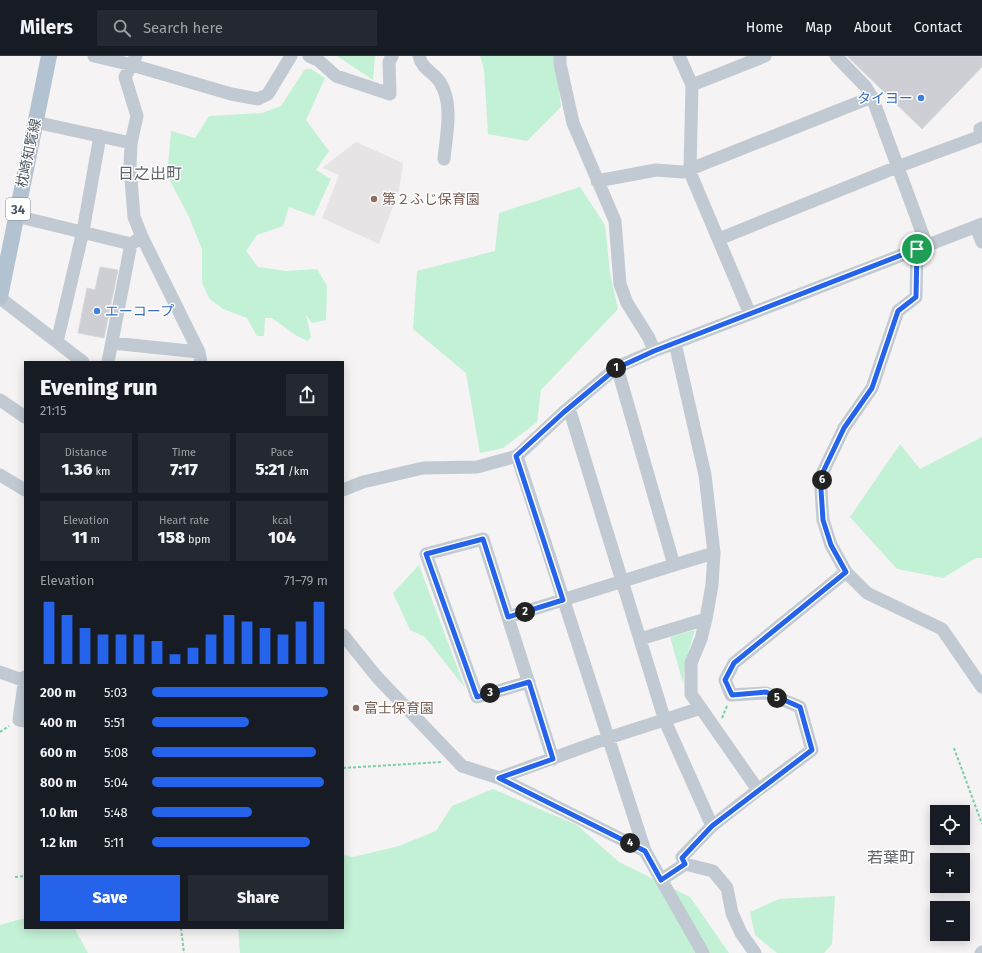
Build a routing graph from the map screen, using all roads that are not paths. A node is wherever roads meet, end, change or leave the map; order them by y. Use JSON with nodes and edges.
{"nodes":[{"id":1,"x":49,"y":56,"type":"edge"},
{"id":2,"x":94,"y":56,"type":"edge"},
{"id":3,"x":291,"y":56,"type":"edge"},
{"id":4,"x":309,"y":56,"type":"edge"},
{"id":5,"x":392,"y":56,"type":"edge"},
{"id":6,"x":419,"y":56,"type":"edge"},
{"id":7,"x":560,"y":56,"type":"edge"},
{"id":8,"x":678,"y":56,"type":"edge"},
{"id":9,"x":766,"y":56,"type":"edge"},
{"id":10,"x":836,"y":56,"type":"edge"},
{"id":11,"x":134,"y":60,"type":"edge"},
{"id":12,"x":692,"y":85,"type":"junction"},
{"id":13,"x":872,"y":97,"type":"junction"},
{"id":14,"x":36,"y":122,"type":"junction"},
{"id":15,"x":982,"y":128,"type":"edge"},
{"id":16,"x":100,"y":136,"type":"junction"},
{"id":17,"x":131,"y":143,"type":"junction"},
{"id":18,"x":444,"y":160,"type":"dead end"},
{"id":19,"x":897,"y":167,"type":"junction"},
{"id":20,"x":690,"y":170,"type":"junction"},
{"id":21,"x":598,"y":181,"type":"junction"},
{"id":22,"x":16,"y":216,"type":"junction"},
{"id":23,"x":979,"y":226,"type":"edge"},
{"id":24,"x":84,"y":232,"type":"junction"},
{"id":25,"x":719,"y":239,"type":"junction"},
{"id":26,"x":137,"y":240,"type":"junction"},
{"id":27,"x":982,"y":242,"type":"edge"},
{"id":28,"x":922,"y":247,"type":"junction"},
{"id":29,"x":0,"y":297,"type":"edge"},
{"id":30,"x":750,"y":314,"type":"junction"},
{"id":31,"x":57,"y":342,"type":"junction"},
{"id":32,"x":112,"y":343,"type":"junction"},
{"id":33,"x":675,"y":343,"type":"junction"},
{"id":34,"x":654,"y":351,"type":"junction"},
{"id":35,"x":200,"y":357,"type":"edge"},
{"id":36,"x":82,"y":361,"type":"edge"},
{"id":37,"x":108,"y":361,"type":"edge"},
{"id":38,"x":617,"y":368,"type":"junction"},
{"id":39,"x":0,"y":400,"type":"edge"},
{"id":40,"x":569,"y":408,"type":"junction"},
{"id":41,"x":24,"y":417,"type":"edge"},
{"id":42,"x":516,"y":456,"type":"junction"},
{"id":43,"x":0,"y":475,"type":"edge"},
{"id":44,"x":24,"y":489,"type":"edge"},
{"id":45,"x":344,"y":490,"type":"edge"},
{"id":46,"x":714,"y":554,"type":"junction"},
{"id":47,"x":674,"y":564,"type":"junction"},
{"id":48,"x":846,"y":572,"type":"junction"},
{"id":49,"x":622,"y":581,"type":"junction"},
{"id":50,"x":563,"y":600,"type":"junction"},
{"id":51,"x":508,"y":617,"type":"junction"},
{"id":52,"x":706,"y":619,"type":"junction"},
{"id":53,"x":344,"y":636,"type":"edge"},
{"id":54,"x":640,"y":639,"type":"junction"},
{"id":55,"x":0,"y":672,"type":"edge"},
{"id":56,"x":24,"y":679,"type":"edge"},
{"id":57,"x":529,"y":682,"type":"junction"},
{"id":58,"x":24,"y":686,"type":"edge"},
{"id":59,"x":982,"y":687,"type":"edge"},
{"id":60,"x":701,"y":708,"type":"junction"},
{"id":61,"x":24,"y":721,"type":"edge"},
{"id":62,"x":665,"y":721,"type":"junction"},
{"id":63,"x":608,"y":738,"type":"junction"},
{"id":64,"x":553,"y":759,"type":"junction"},
{"id":65,"x":499,"y":778,"type":"junction"},
{"id":66,"x":758,"y":790,"type":"junction"},
{"id":67,"x":712,"y":826,"type":"junction"},
{"id":68,"x":645,"y":851,"type":"junction"},
{"id":69,"x":685,"y":864,"type":"junction"},
{"id":70,"x":661,"y":880,"type":"junction"},
{"id":71,"x":704,"y":953,"type":"edge"},
{"id":72,"x":755,"y":953,"type":"edge"}],
"edges":[{"from":1,"to":14,"type":"main road","name":"枕崎知覧線","number":"34"},
{"from":2,"to":11,"type":"street"},
{"from":3,"to":11,"type":"street"},
{"from":4,"to":5,"type":"street"},
{"from":6,"to":18,"type":"street"},
{"from":7,"to":21,"type":"street"},
{"from":8,"to":12,"type":"street"},
{"from":9,"to":12,"type":"street"},
{"from":10,"to":13,"type":"street"},
{"from":11,"to":17,"type":"street"},
{"from":12,"to":20,"type":"street"},
{"from":13,"to":19,"type":"street"},
{"from":13,"to":20,"type":"street"},
{"from":14,"to":16,"type":"street"},
{"from":14,"to":22,"type":"main road","name":"枕崎知覧線","number":"34"},
{"from":15,"to":19,"type":"street"},
{"from":16,"to":17,"type":"street"},
{"from":16,"to":24,"type":"street"},
{"from":17,"to":26,"type":"street"},
{"from":19,"to":25,"type":"street"},
{"from":19,"to":28,"type":"street"},
{"from":20,"to":21,"type":"street"},
{"from":20,"to":25,"type":"street"},
{"from":21,"to":34,"type":"street"},
{"from":22,"to":24,"type":"street"},
{"from":22,"to":29,"type":"main road","name":"枕崎知覧線","number":"34"},
{"from":23,"to":27,"type":"street"},
{"from":23,"to":28,"type":"street"},
{"from":24,"to":26,"type":"street"},
{"from":24,"to":31,"type":"street"},
{"from":25,"to":30,"type":"street"},
{"from":26,"to":32,"type":"street"},
{"from":26,"to":35,"type":"street"},
{"from":28,"to":30,"type":"street"},
{"from":28,"to":48,"type":"street"},
{"from":29,"to":31,"type":"street"},
{"from":30,"to":33,"type":"street"},
{"from":31,"to":36,"type":"street"},
{"from":32,"to":35,"type":"street"},
{"from":32,"to":37,"type":"street"},
{"from":33,"to":34,"type":"street"},
{"from":33,"to":46,"type":"street"},
{"from":34,"to":38,"type":"street"},
{"from":38,"to":40,"type":"street"},
{"from":38,"to":47,"type":"street"},
{"from":39,"to":41,"type":"street"},
{"from":40,"to":42,"type":"street"},
{"from":40,"to":49,"type":"street"},
{"from":42,"to":45,"type":"street"},
{"from":42,"to":50,"type":"street"},
{"from":43,"to":44,"type":"street"},
{"from":46,"to":47,"type":"street"},
{"from":46,"to":52,"type":"street"},
{"from":47,"to":49,"type":"street"},
{"from":48,"to":59,"type":"street"},
{"from":48,"to":66,"type":"street"},
{"from":49,"to":50,"type":"street"},
{"from":49,"to":54,"type":"street"},
{"from":50,"to":51,"type":"street"},
{"from":50,"to":63,"type":"street"},
{"from":51,"to":57,"type":"street"},
{"from":51,"to":57,"type":"street"},
{"from":52,"to":54,"type":"street"},
{"from":52,"to":60,"type":"street"},
{"from":53,"to":65,"type":"street"},
{"from":54,"to":62,"type":"street"},
{"from":55,"to":56,"type":"street"},
{"from":57,"to":64,"type":"street"},
{"from":58,"to":61,"type":"street"},
{"from":60,"to":62,"type":"street"},
{"from":60,"to":66,"type":"street"},
{"from":62,"to":63,"type":"street"},
{"from":62,"to":67,"type":"street"},
{"from":63,"to":64,"type":"street"},
{"from":63,"to":68,"type":"street"},
{"from":64,"to":65,"type":"street"},
{"from":65,"to":68,"type":"street"},
{"from":66,"to":67,"type":"street"},
{"from":67,"to":69,"type":"street"},
{"from":68,"to":70,"type":"street"},
{"from":69,"to":70,"type":"street"},
{"from":69,"to":72,"type":"street"},
{"from":70,"to":71,"type":"street"}]}
